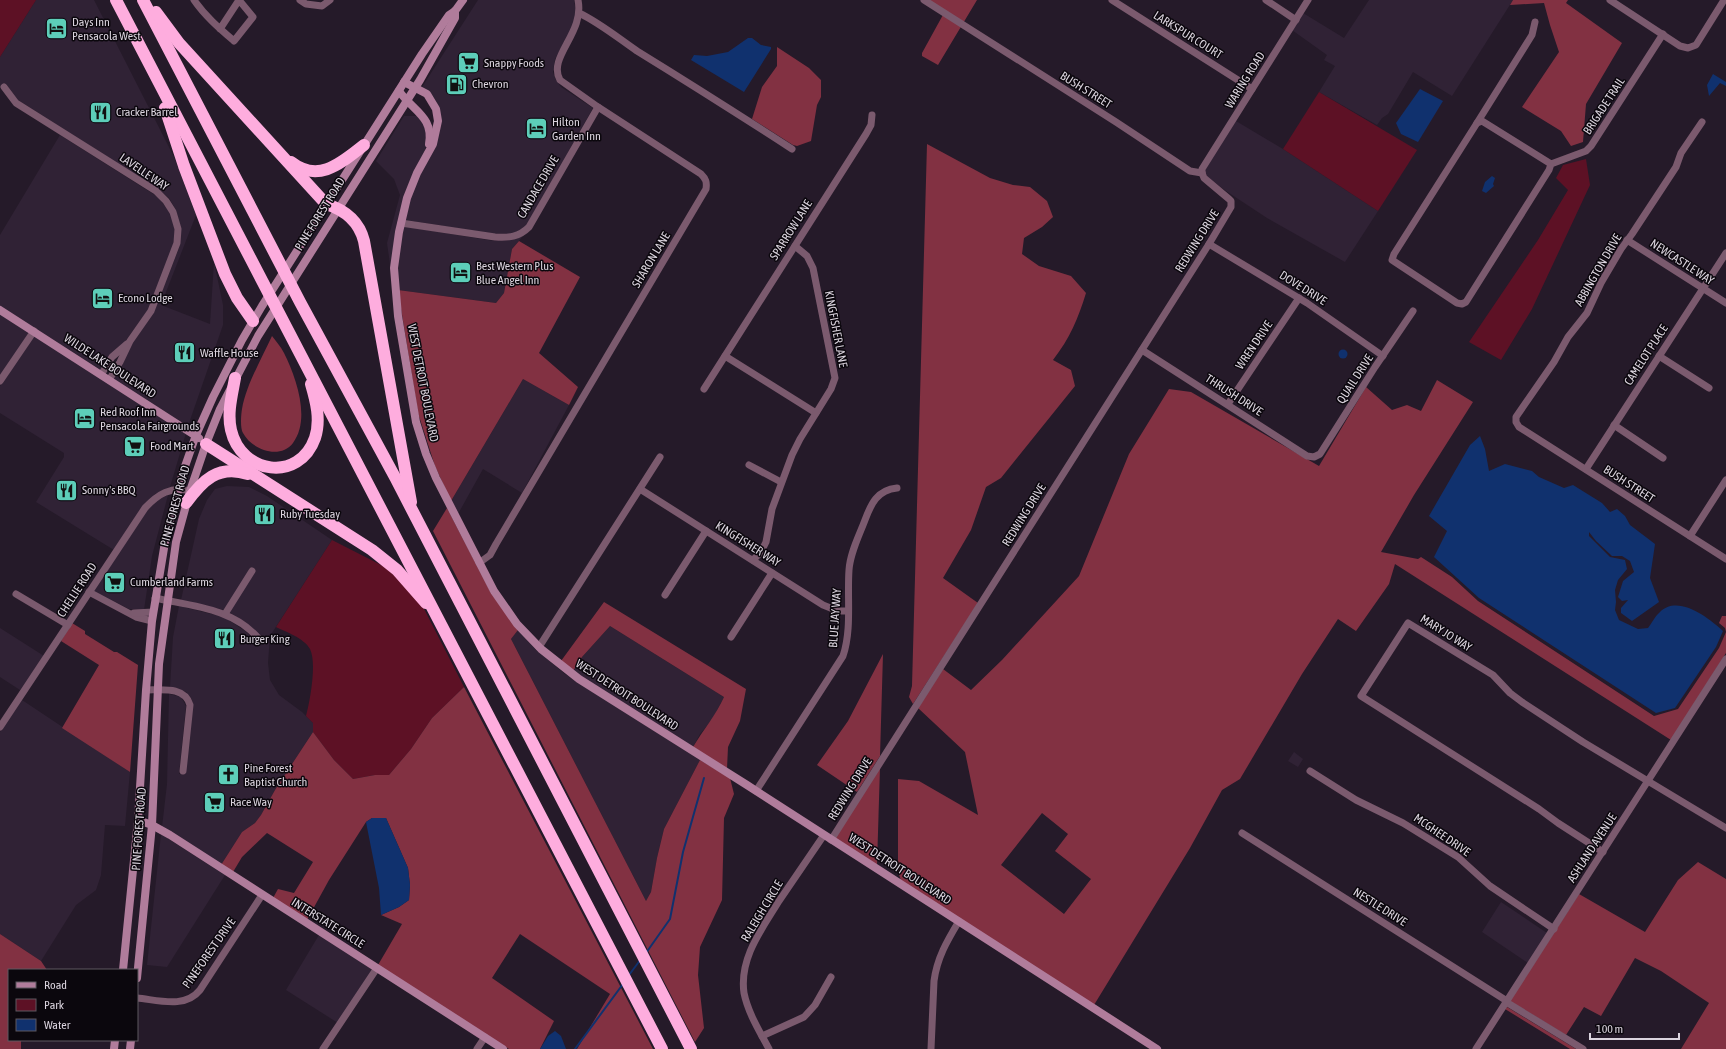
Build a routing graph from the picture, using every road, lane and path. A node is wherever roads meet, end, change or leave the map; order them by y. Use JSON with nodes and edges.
{"nodes":[{"id":1,"x":116,"y":0,"type":"edge"},
{"id":2,"x":143,"y":0,"type":"edge"},
{"id":3,"x":147,"y":0,"type":"edge"},
{"id":4,"x":194,"y":0,"type":"edge"},
{"id":5,"x":239,"y":0,"type":"edge"},
{"id":6,"x":300,"y":0,"type":"edge"},
{"id":7,"x":330,"y":0,"type":"edge"},
{"id":8,"x":463,"y":0,"type":"edge"},
{"id":9,"x":578,"y":0,"type":"edge"},
{"id":10,"x":924,"y":0,"type":"edge"},
{"id":11,"x":1112,"y":0,"type":"edge"},
{"id":12,"x":1266,"y":0,"type":"edge"},
{"id":13,"x":1308,"y":0,"type":"edge"},
{"id":14,"x":1610,"y":0,"type":"edge"},
{"id":15,"x":1724,"y":0,"type":"edge"},
{"id":16,"x":455,"y":11,"type":"junction"},
{"id":17,"x":579,"y":13,"type":"junction"},
{"id":18,"x":1296,"y":20,"type":"junction"},
{"id":19,"x":1535,"y":22,"type":"dead end"},
{"id":20,"x":220,"y":29,"type":"junction"},
{"id":21,"x":1663,"y":34,"type":"junction"},
{"id":22,"x":155,"y":76,"type":"junction"},
{"id":23,"x":404,"y":82,"type":"junction"},
{"id":24,"x":4,"y":87,"type":"dead end"},
{"id":25,"x":416,"y":87,"type":"junction"},
{"id":26,"x":1252,"y":89,"type":"junction"},
{"id":27,"x":398,"y":91,"type":"junction"},
{"id":28,"x":406,"y":101,"type":"junction"},
{"id":29,"x":598,"y":107,"type":"junction"},
{"id":30,"x":419,"y":113,"type":"junction"},
{"id":31,"x":872,"y":115,"type":"dead end"},
{"id":32,"x":394,"y":120,"type":"junction"},
{"id":33,"x":1702,"y":122,"type":"dead end"},
{"id":34,"x":1477,"y":123,"type":"junction"},
{"id":35,"x":364,"y":145,"type":"junction"},
{"id":36,"x":792,"y":149,"type":"dead end"},
{"id":37,"x":276,"y":150,"type":"junction"},
{"id":38,"x":428,"y":151,"type":"junction"},
{"id":39,"x":1550,"y":167,"type":"junction"},
{"id":40,"x":1202,"y":173,"type":"junction"},
{"id":41,"x":1231,"y":201,"type":"joint"},
{"id":42,"x":326,"y":204,"type":"junction"},
{"id":43,"x":338,"y":208,"type":"junction"},
{"id":44,"x":401,"y":223,"type":"junction"},
{"id":45,"x":1627,"y":240,"type":"junction"},
{"id":46,"x":1209,"y":244,"type":"junction"},
{"id":47,"x":795,"y":246,"type":"junction"},
{"id":48,"x":1726,"y":253,"type":"edge"},
{"id":49,"x":1702,"y":288,"type":"junction"},
{"id":50,"x":1299,"y":298,"type":"junction"},
{"id":51,"x":1726,"y":303,"type":"edge"},
{"id":52,"x":0,"y":310,"type":"edge"},
{"id":53,"x":1414,"y":311,"type":"dead end"},
{"id":54,"x":253,"y":321,"type":"junction"},
{"id":55,"x":34,"y":331,"type":"junction"},
{"id":56,"x":130,"y":341,"type":"junction"},
{"id":57,"x":1142,"y":350,"type":"junction"},
{"id":58,"x":725,"y":356,"type":"junction"},
{"id":59,"x":1383,"y":356,"type":"junction"},
{"id":60,"x":1659,"y":356,"type":"junction"},
{"id":61,"x":308,"y":367,"type":"junction"},
{"id":62,"x":101,"y":375,"type":"junction"},
{"id":63,"x":235,"y":378,"type":"junction"},
{"id":64,"x":109,"y":380,"type":"junction"},
{"id":65,"x":0,"y":381,"type":"edge"},
{"id":66,"x":1709,"y":388,"type":"dead end"},
{"id":67,"x":704,"y":389,"type":"dead end"},
{"id":68,"x":1228,"y":404,"type":"junction"},
{"id":69,"x":816,"y":413,"type":"junction"},
{"id":70,"x":1614,"y":425,"type":"junction"},
{"id":71,"x":1519,"y":428,"type":"joint"},
{"id":72,"x":196,"y":435,"type":"junction"},
{"id":73,"x":206,"y":444,"type":"junction"},
{"id":74,"x":660,"y":457,"type":"dead end"},
{"id":75,"x":1314,"y":457,"type":"joint"},
{"id":76,"x":1663,"y":458,"type":"dead end"},
{"id":77,"x":749,"y":465,"type":"dead end"},
{"id":78,"x":1586,"y":469,"type":"junction"},
{"id":79,"x":1726,"y":480,"type":"edge"},
{"id":80,"x":264,"y":482,"type":"junction"},
{"id":81,"x":781,"y":482,"type":"junction"},
{"id":82,"x":178,"y":488,"type":"junction"},
{"id":83,"x":897,"y":488,"type":"dead end"},
{"id":84,"x":640,"y":489,"type":"junction"},
{"id":85,"x":190,"y":491,"type":"junction"},
{"id":86,"x":186,"y":503,"type":"junction"},
{"id":87,"x":418,"y":522,"type":"junction"},
{"id":88,"x":706,"y":531,"type":"junction"},
{"id":89,"x":1690,"y":536,"type":"junction"},
{"id":90,"x":1726,"y":559,"type":"edge"},
{"id":91,"x":753,"y":560,"type":"junction"},
{"id":92,"x":479,"y":563,"type":"junction"},
{"id":93,"x":252,"y":571,"type":"dead end"},
{"id":94,"x":772,"y":573,"type":"junction"},
{"id":95,"x":89,"y":592,"type":"junction"},
{"id":96,"x":16,"y":594,"type":"dead end"},
{"id":97,"x":665,"y":595,"type":"dead end"},
{"id":98,"x":155,"y":598,"type":"junction"},
{"id":99,"x":166,"y":600,"type":"junction"},
{"id":100,"x":848,"y":611,"type":"junction"},
{"id":101,"x":128,"y":612,"type":"junction"},
{"id":102,"x":153,"y":612,"type":"junction"},
{"id":103,"x":225,"y":614,"type":"junction"},
{"id":104,"x":438,"y":616,"type":"junction"},
{"id":105,"x":152,"y":621,"type":"junction"},
{"id":106,"x":68,"y":625,"type":"junction"},
{"id":107,"x":731,"y":637,"type":"dead end"},
{"id":108,"x":259,"y":639,"type":"dead end"},
{"id":109,"x":539,"y":647,"type":"junction"},
{"id":110,"x":1726,"y":659,"type":"edge"},
{"id":111,"x":146,"y":690,"type":"junction"},
{"id":112,"x":157,"y":690,"type":"junction"},
{"id":113,"x":0,"y":727,"type":"edge"},
{"id":114,"x":182,"y":771,"type":"dead end"},
{"id":115,"x":1310,"y":771,"type":"dead end"},
{"id":116,"x":1648,"y":781,"type":"junction"},
{"id":117,"x":756,"y":792,"type":"junction"},
{"id":118,"x":138,"y":820,"type":"junction"},
{"id":119,"x":152,"y":825,"type":"junction"},
{"id":120,"x":1726,"y":828,"type":"edge"},
{"id":121,"x":1242,"y":833,"type":"dead end"},
{"id":122,"x":828,"y":838,"type":"junction"},
{"id":123,"x":1603,"y":852,"type":"junction"},
{"id":124,"x":262,"y":895,"type":"junction"},
{"id":125,"x":959,"y":922,"type":"junction"},
{"id":126,"x":1554,"y":929,"type":"junction"},
{"id":127,"x":377,"y":968,"type":"junction"},
{"id":128,"x":123,"y":969,"type":"edge"},
{"id":129,"x":138,"y":969,"type":"edge"},
{"id":130,"x":831,"y":977,"type":"dead end"},
{"id":131,"x":138,"y":998,"type":"edge"},
{"id":132,"x":1506,"y":1001,"type":"junction"},
{"id":133,"x":762,"y":1036,"type":"junction"},
{"id":134,"x":485,"y":1037,"type":"junction"},
{"id":135,"x":323,"y":1049,"type":"edge"},
{"id":136,"x":477,"y":1049,"type":"edge"},
{"id":137,"x":503,"y":1049,"type":"edge"},
{"id":138,"x":662,"y":1049,"type":"edge"},
{"id":139,"x":691,"y":1049,"type":"edge"},
{"id":140,"x":769,"y":1049,"type":"edge"},
{"id":141,"x":931,"y":1049,"type":"edge"},
{"id":142,"x":1157,"y":1049,"type":"edge"},
{"id":143,"x":1476,"y":1049,"type":"edge"},
{"id":144,"x":1583,"y":1049,"type":"edge"}],
"edges":[{"from":1,"to":22,"type":"highway"},
{"from":2,"to":87,"type":"highway"},
{"from":3,"to":37,"type":"highway"},
{"from":4,"to":20,"type":"street"},
{"from":5,"to":20,"type":"street"},
{"from":5,"to":20,"type":"street"},
{"from":6,"to":7,"type":"street"},
{"from":8,"to":16,"type":"street","name":"PINE FOREST ROAD"},
{"from":9,"to":17,"type":"street","name":"SHARON LANE"},
{"from":10,"to":40,"type":"street","name":"BUSH STREET"},
{"from":11,"to":26,"type":"street","name":"LARKSPUR COURT"},
{"from":12,"to":18,"type":"street"},
{"from":13,"to":18,"type":"street","name":"WARING ROAD"},
{"from":14,"to":21,"type":"street"},
{"from":15,"to":21,"type":"street"},
{"from":16,"to":23,"type":"street","name":"PINE FOREST ROAD"},
{"from":16,"to":25,"type":"street","name":"PINE FOREST ROAD"},
{"from":17,"to":29,"type":"street","name":"SHARON LANE"},
{"from":17,"to":36,"type":"street"},
{"from":18,"to":26,"type":"street","name":"WARING ROAD"},
{"from":19,"to":34,"type":"street"},
{"from":21,"to":39,"type":"street","name":"BRIGADE TRAIL"},
{"from":22,"to":54,"type":"highway"},
{"from":22,"to":61,"type":"highway"},
{"from":23,"to":25,"type":"street","name":"WEST DETROIT BOULEVARD"},
{"from":23,"to":27,"type":"street","name":"PINE FOREST ROAD"},
{"from":24,"to":56,"type":"street","name":"LAVELLE WAY"},
{"from":25,"to":28,"type":"street","name":"PINE FOREST ROAD"},
{"from":25,"to":38,"type":"street","name":"WEST DETROIT BOULEVARD"},
{"from":26,"to":40,"type":"street","name":"WARING ROAD"},
{"from":27,"to":28,"type":"street","name":"WEST DETROIT BOULEVARD"},
{"from":27,"to":35,"type":"street","name":"PINE FOREST ROAD"},
{"from":28,"to":30,"type":"street","name":"WEST DETROIT BOULEVARD"},
{"from":28,"to":32,"type":"street","name":"PINE FOREST ROAD"},
{"from":29,"to":44,"type":"street","name":"CANDACE DRIVE"},
{"from":29,"to":92,"type":"street","name":"SHARON LANE"},
{"from":30,"to":32,"type":"street"},
{"from":30,"to":38,"type":"street","name":"WEST DETROIT BOULEVARD"},
{"from":31,"to":47,"type":"street","name":"SPARROW LANE"},
{"from":32,"to":43,"type":"street","name":"PINE FOREST ROAD"},
{"from":33,"to":45,"type":"street","name":"ABBINGTON DRIVE"},
{"from":34,"to":39,"type":"street"},
{"from":34,"to":39,"type":"street"},
{"from":35,"to":37,"type":"highway"},
{"from":35,"to":42,"type":"street","name":"PINE FOREST ROAD"},
{"from":37,"to":42,"type":"highway"},
{"from":38,"to":44,"type":"street","name":"WEST DETROIT BOULEVARD"},
{"from":40,"to":41,"type":"street","name":"BUSH STREET"},
{"from":41,"to":46,"type":"street","name":"REDWING DRIVE"},
{"from":42,"to":43,"type":"highway"},
{"from":42,"to":54,"type":"street","name":"PINE FOREST ROAD"},
{"from":43,"to":63,"type":"street","name":"PINE FOREST ROAD"},
{"from":43,"to":87,"type":"highway"},
{"from":44,"to":92,"type":"street","name":"WEST DETROIT BOULEVARD"},
{"from":45,"to":49,"type":"street","name":"NEWCASTLE WAY"},
{"from":45,"to":71,"type":"street","name":"ABBINGTON DRIVE"},
{"from":46,"to":50,"type":"street","name":"DOVE DRIVE"},
{"from":46,"to":57,"type":"street","name":"REDWING DRIVE"},
{"from":47,"to":58,"type":"street","name":"SPARROW LANE"},
{"from":47,"to":69,"type":"street","name":"KINGFISHER LANE"},
{"from":48,"to":49,"type":"street","name":"CAMELOT PLACE"},
{"from":49,"to":51,"type":"street","name":"NEWCASTLE WAY"},
{"from":49,"to":60,"type":"street","name":"CAMELOT PLACE"},
{"from":50,"to":59,"type":"street","name":"DOVE DRIVE"},
{"from":50,"to":68,"type":"street","name":"WREN DRIVE"},
{"from":52,"to":55,"type":"street","name":"WILDE LAKE BOULEVARD"},
{"from":53,"to":59,"type":"street","name":"QUAIL DRIVE"},
{"from":54,"to":72,"type":"street","name":"PINE FOREST ROAD"},
{"from":55,"to":62,"type":"street","name":"WILDE LAKE BOULEVARD"},
{"from":55,"to":65,"type":"street"},
{"from":56,"to":62,"type":"street","name":"LAVELLE WAY"},
{"from":56,"to":64,"type":"street","name":"LAVELLE WAY"},
{"from":57,"to":68,"type":"street","name":"THRUSH DRIVE"},
{"from":57,"to":122,"type":"street","name":"REDWING DRIVE"},
{"from":58,"to":67,"type":"street","name":"SPARROW LANE"},
{"from":58,"to":69,"type":"street"},
{"from":59,"to":75,"type":"street","name":"QUAIL DRIVE"},
{"from":60,"to":66,"type":"street"},
{"from":60,"to":70,"type":"street","name":"CAMELOT PLACE"},
{"from":61,"to":63,"type":"highway"},
{"from":61,"to":104,"type":"highway"},
{"from":62,"to":64,"type":"street","name":"WILDE LAKE BOULEVARD"},
{"from":63,"to":73,"type":"street","name":"PINE FOREST ROAD"},
{"from":64,"to":72,"type":"street","name":"WILDE LAKE BOULEVARD"},
{"from":68,"to":75,"type":"street","name":"THRUSH DRIVE"},
{"from":69,"to":81,"type":"street","name":"KINGFISHER LANE"},
{"from":70,"to":76,"type":"street"},
{"from":70,"to":78,"type":"street","name":"CAMELOT PLACE"},
{"from":71,"to":78,"type":"street","name":"BUSH STREET"},
{"from":72,"to":73,"type":"street","name":"WILDE LAKE BOULEVARD"},
{"from":72,"to":82,"type":"street","name":"PINE FOREST ROAD"},
{"from":73,"to":80,"type":"highway"},
{"from":73,"to":85,"type":"street","name":"PINE FOREST ROAD"},
{"from":74,"to":84,"type":"street"},
{"from":77,"to":81,"type":"street"},
{"from":78,"to":89,"type":"street","name":"BUSH STREET"},
{"from":79,"to":89,"type":"street"},
{"from":80,"to":86,"type":"highway"},
{"from":80,"to":104,"type":"highway"},
{"from":81,"to":91,"type":"street","name":"KINGFISHER LANE"},
{"from":82,"to":85,"type":"street"},
{"from":82,"to":95,"type":"street","name":"CHELLIE ROAD"},
{"from":82,"to":98,"type":"street","name":"PINE FOREST ROAD"},
{"from":83,"to":100,"type":"street","name":"BLUE JAY WAY"},
{"from":84,"to":88,"type":"street","name":"KINGFISHER WAY"},
{"from":84,"to":109,"type":"street"},
{"from":85,"to":86,"type":"street","name":"PINE FOREST ROAD"},
{"from":86,"to":99,"type":"street","name":"PINE FOREST ROAD"},
{"from":87,"to":139,"type":"highway"},
{"from":88,"to":91,"type":"street","name":"KINGFISHER WAY"},
{"from":88,"to":97,"type":"street"},
{"from":89,"to":90,"type":"street","name":"BUSH STREET"},
{"from":91,"to":94,"type":"street","name":"KINGFISHER WAY"},
{"from":92,"to":109,"type":"street","name":"WEST DETROIT BOULEVARD"},
{"from":93,"to":103,"type":"street"},
{"from":94,"to":100,"type":"street","name":"KINGFISHER WAY"},
{"from":94,"to":107,"type":"street"},
{"from":95,"to":101,"type":"street"},
{"from":95,"to":106,"type":"street","name":"CHELLIE ROAD"},
{"from":96,"to":106,"type":"street"},
{"from":98,"to":99,"type":"street"},
{"from":98,"to":102,"type":"street","name":"PINE FOREST ROAD"},
{"from":99,"to":103,"type":"street"},
{"from":99,"to":112,"type":"street","name":"PINE FOREST ROAD"},
{"from":100,"to":117,"type":"street","name":"BLUE JAY WAY"},
{"from":101,"to":102,"type":"street"},
{"from":101,"to":105,"type":"street"},
{"from":102,"to":105,"type":"street","name":"PINE FOREST ROAD"},
{"from":103,"to":108,"type":"street"},
{"from":104,"to":138,"type":"highway"},
{"from":105,"to":111,"type":"street","name":"PINE FOREST ROAD"},
{"from":106,"to":113,"type":"street","name":"CHELLIE ROAD"},
{"from":109,"to":117,"type":"street","name":"WEST DETROIT BOULEVARD"},
{"from":110,"to":116,"type":"street","name":"ASHLAND AVENUE"},
{"from":111,"to":112,"type":"street"},
{"from":111,"to":118,"type":"street","name":"PINE FOREST ROAD"},
{"from":112,"to":114,"type":"street"},
{"from":112,"to":119,"type":"street","name":"PINE FOREST ROAD"},
{"from":115,"to":126,"type":"street","name":"MCGHEE DRIVE"},
{"from":116,"to":120,"type":"street","name":"MARY JO WAY"},
{"from":116,"to":123,"type":"street","name":"ASHLAND AVENUE"},
{"from":116,"to":123,"type":"street","name":"MARY JO WAY"},
{"from":117,"to":122,"type":"street","name":"WEST DETROIT BOULEVARD"},
{"from":118,"to":119,"type":"street","name":"INTERSTATE CIRCLE"},
{"from":118,"to":128,"type":"street","name":"PINE FOREST ROAD"},
{"from":119,"to":124,"type":"street","name":"INTERSTATE CIRCLE"},
{"from":119,"to":129,"type":"street","name":"PINE FOREST ROAD"},
{"from":121,"to":132,"type":"street","name":"NESTLE DRIVE"},
{"from":122,"to":125,"type":"street","name":"WEST DETROIT BOULEVARD"},
{"from":122,"to":133,"type":"street","name":"RALEIGH CIRCLE"},
{"from":123,"to":126,"type":"street","name":"ASHLAND AVENUE"},
{"from":124,"to":127,"type":"street","name":"INTERSTATE CIRCLE"},
{"from":124,"to":131,"type":"street","name":"PINEFOREST DRIVE"},
{"from":125,"to":141,"type":"street"},
{"from":125,"to":142,"type":"street","name":"WEST DETROIT BOULEVARD"},
{"from":126,"to":132,"type":"street","name":"ASHLAND AVENUE"},
{"from":127,"to":134,"type":"street","name":"INTERSTATE CIRCLE"},
{"from":127,"to":135,"type":"street"},
{"from":130,"to":133,"type":"street"},
{"from":132,"to":143,"type":"street","name":"ASHLAND AVENUE"},
{"from":132,"to":144,"type":"street","name":"NESTLE DRIVE"},
{"from":133,"to":140,"type":"street","name":"RALEIGH CIRCLE"},
{"from":134,"to":136,"type":"street"},
{"from":134,"to":137,"type":"street","name":"INTERSTATE CIRCLE"}]}
